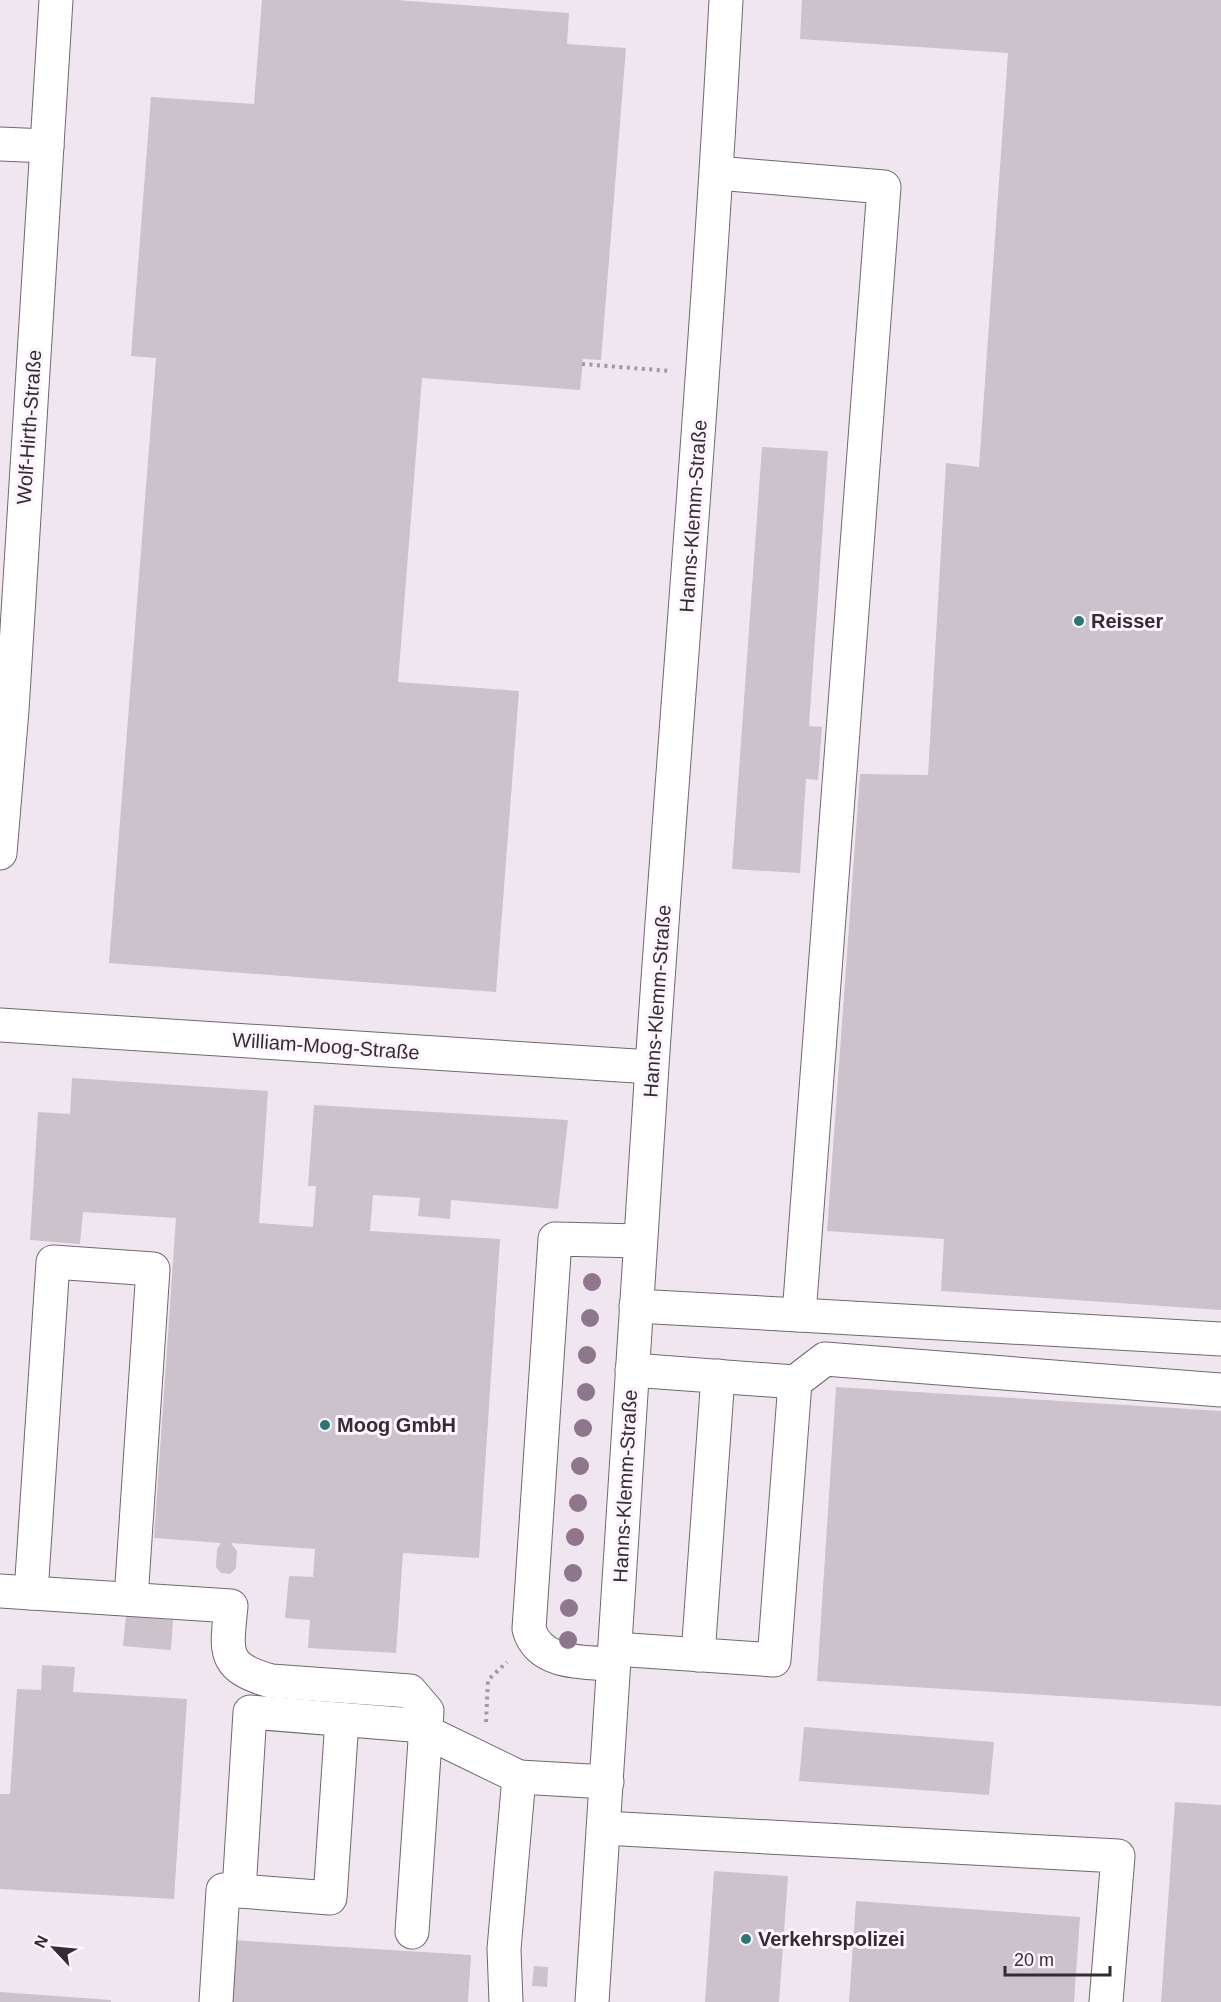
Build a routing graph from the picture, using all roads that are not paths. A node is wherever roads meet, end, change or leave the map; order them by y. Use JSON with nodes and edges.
{"nodes":[{"id":1,"x":56,"y":0,"type":"edge"},
{"id":2,"x":726,"y":0,"type":"edge"},
{"id":3,"x":0,"y":144,"type":"edge"},
{"id":4,"x":47,"y":147,"type":"junction"},
{"id":5,"x":717,"y":173,"type":"junction"},
{"id":6,"x":6,"y":709,"type":"edge"},
{"id":7,"x":0,"y":853,"type":"edge"},
{"id":8,"x":0,"y":1025,"type":"edge"},
{"id":9,"x":651,"y":1067,"type":"junction"},
{"id":10,"x":640,"y":1241,"type":"junction"},
{"id":11,"x":636,"y":1306,"type":"junction"},
{"id":12,"x":799,"y":1315,"type":"junction"},
{"id":13,"x":1221,"y":1339,"type":"edge"},
{"id":14,"x":632,"y":1370,"type":"junction"},
{"id":15,"x":718,"y":1376,"type":"junction"},
{"id":16,"x":795,"y":1382,"type":"junction"},
{"id":17,"x":1221,"y":1390,"type":"edge"},
{"id":18,"x":15,"y":1592,"type":"edge"},
{"id":19,"x":131,"y":1599,"type":"junction"},
{"id":20,"x":698,"y":1655,"type":"junction"},
{"id":21,"x":615,"y":1657,"type":"junction"},
{"id":22,"x":342,"y":1719,"type":"junction"},
{"id":23,"x":427,"y":1732,"type":"junction"},
{"id":24,"x":519,"y":1777,"type":"junction"},
{"id":25,"x":607,"y":1782,"type":"junction"},
{"id":26,"x":604,"y":1828,"type":"junction"},
{"id":27,"x":239,"y":1891,"type":"junction"},
{"id":28,"x":412,"y":1932,"type":"dead end"},
{"id":29,"x":216,"y":2002,"type":"edge"},
{"id":30,"x":506,"y":2002,"type":"edge"},
{"id":31,"x":592,"y":2002,"type":"edge"},
{"id":32,"x":1106,"y":2002,"type":"edge"}],
"edges":[{"from":1,"to":4,"type":"street","name":"Wolf-Hirth-Straße"},
{"from":2,"to":5,"type":"street","name":"Hanns-Klemm-Straße"},
{"from":3,"to":4,"type":"street"},
{"from":4,"to":6,"type":"street","name":"Wolf-Hirth-Straße"},
{"from":5,"to":9,"type":"street","name":"Hanns-Klemm-Straße"},
{"from":5,"to":12,"type":"street"},
{"from":6,"to":7,"type":"street","name":"Wolf-Hirth-Straße"},
{"from":8,"to":9,"type":"street","name":"William-Moog-Straße"},
{"from":9,"to":10,"type":"street","name":"Hanns-Klemm-Straße"},
{"from":10,"to":11,"type":"street","name":"Hanns-Klemm-Straße"},
{"from":10,"to":21,"type":"street"},
{"from":11,"to":12,"type":"street"},
{"from":11,"to":14,"type":"street","name":"Hanns-Klemm-Straße"},
{"from":12,"to":13,"type":"street"},
{"from":14,"to":15,"type":"street"},
{"from":14,"to":21,"type":"street","name":"Hanns-Klemm-Straße"},
{"from":15,"to":16,"type":"street"},
{"from":15,"to":20,"type":"street"},
{"from":16,"to":17,"type":"street"},
{"from":16,"to":20,"type":"street"},
{"from":18,"to":19,"type":"street"},
{"from":18,"to":19,"type":"street"},
{"from":19,"to":23,"type":"street"},
{"from":20,"to":21,"type":"street"},
{"from":21,"to":25,"type":"street","name":"Hanns-Klemm-Straße"},
{"from":22,"to":23,"type":"street"},
{"from":22,"to":27,"type":"street"},
{"from":22,"to":27,"type":"street"},
{"from":23,"to":24,"type":"street"},
{"from":23,"to":28,"type":"street"},
{"from":24,"to":25,"type":"street"},
{"from":24,"to":30,"type":"street"},
{"from":25,"to":26,"type":"street","name":"Hanns-Klemm-Straße"},
{"from":26,"to":31,"type":"street","name":"Hanns-Klemm-Straße"},
{"from":26,"to":32,"type":"street"},
{"from":27,"to":29,"type":"street"}]}
